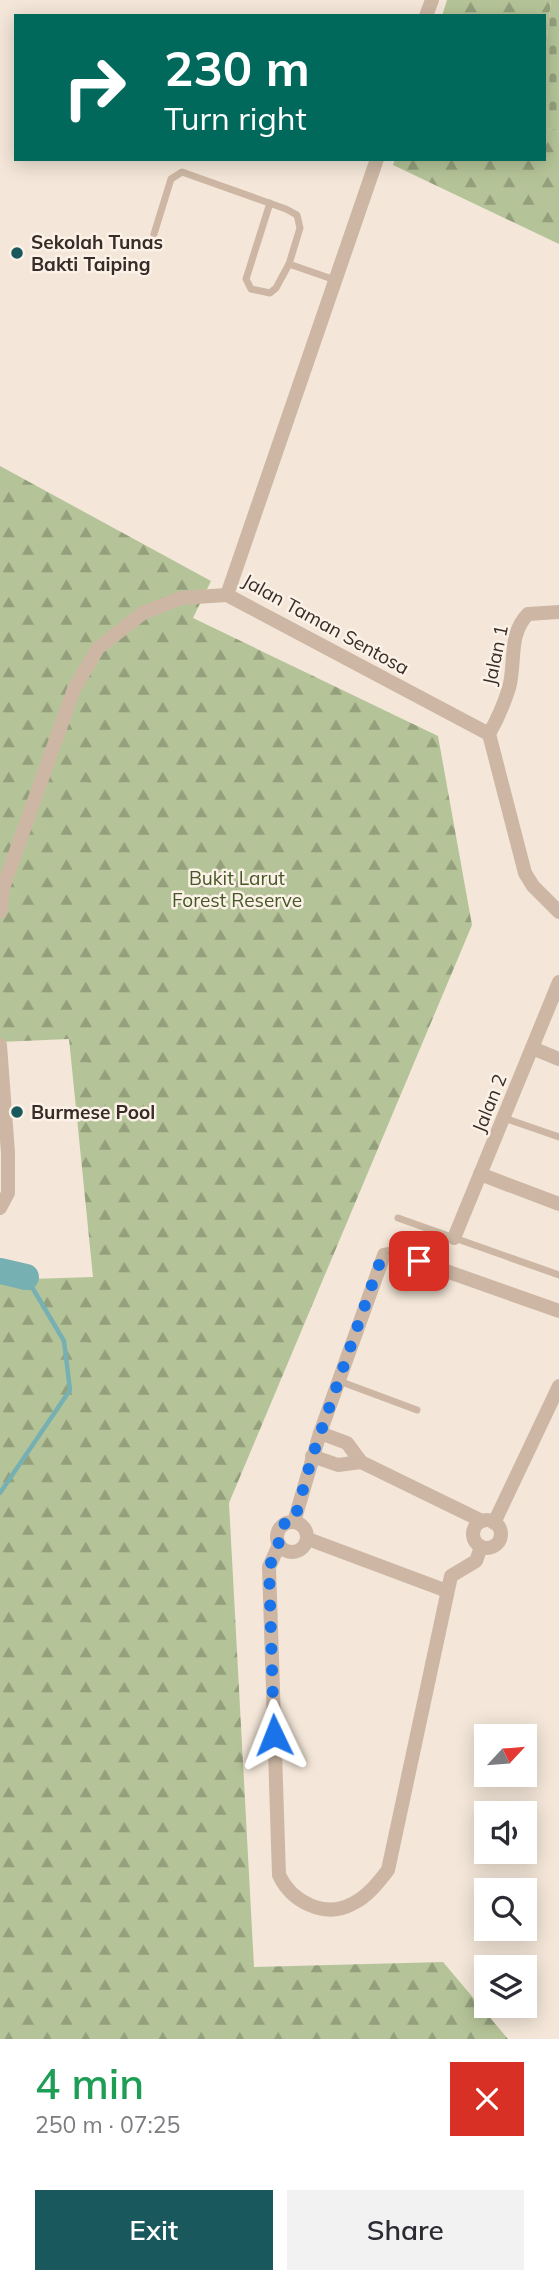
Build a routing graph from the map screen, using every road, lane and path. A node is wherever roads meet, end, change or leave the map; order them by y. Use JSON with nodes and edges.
{"nodes":[{"id":1,"x":376,"y":161,"type":"edge"},
{"id":2,"x":270,"y":204,"type":"junction"},
{"id":3,"x":154,"y":234,"type":"dead end"},
{"id":4,"x":289,"y":264,"type":"junction"},
{"id":5,"x":335,"y":280,"type":"junction"},
{"id":6,"x":227,"y":595,"type":"junction"},
{"id":7,"x":559,"y":612,"type":"edge"},
{"id":8,"x":489,"y":734,"type":"junction"},
{"id":9,"x":0,"y":912,"type":"edge"},
{"id":10,"x":559,"y":912,"type":"edge"},
{"id":11,"x":559,"y":982,"type":"edge"},
{"id":12,"x":0,"y":1045,"type":"edge"},
{"id":13,"x":532,"y":1048,"type":"junction"},
{"id":14,"x":559,"y":1059,"type":"edge"},
{"id":15,"x":503,"y":1118,"type":"junction"},
{"id":16,"x":559,"y":1137,"type":"edge"},
{"id":17,"x":480,"y":1174,"type":"junction"},
{"id":18,"x":559,"y":1204,"type":"edge"},
{"id":19,"x":0,"y":1208,"type":"edge"},
{"id":20,"x":398,"y":1218,"type":"dead end"},
{"id":21,"x":454,"y":1238,"type":"junction"},
{"id":22,"x":559,"y":1275,"type":"edge"},
{"id":23,"x":559,"y":1311,"type":"edge"},
{"id":24,"x":338,"y":1381,"type":"junction"},
{"id":25,"x":559,"y":1386,"type":"edge"},
{"id":26,"x":417,"y":1410,"type":"dead end"},
{"id":27,"x":320,"y":1433,"type":"junction"},
{"id":28,"x":312,"y":1457,"type":"junction"},
{"id":29,"x":361,"y":1462,"type":"junction"},
{"id":30,"x":294,"y":1522,"type":"junction"},
{"id":31,"x":488,"y":1522,"type":"junction"},
{"id":32,"x":308,"y":1539,"type":"junction"},
{"id":33,"x":279,"y":1545,"type":"junction"},
{"id":34,"x":481,"y":1547,"type":"junction"},
{"id":35,"x":447,"y":1591,"type":"junction"}],
"edges":[{"from":1,"to":5,"type":"street","name":"Jalan Taman Sentosa"},
{"from":2,"to":3,"type":"lane"},
{"from":2,"to":4,"type":"lane"},
{"from":2,"to":4,"type":"lane"},
{"from":4,"to":5,"type":"lane"},
{"from":5,"to":6,"type":"street","name":"Jalan Taman Sentosa"},
{"from":6,"to":8,"type":"street","name":"Jalan Taman Sentosa"},
{"from":6,"to":9,"type":"street"},
{"from":7,"to":8,"type":"street","name":"Jalan 1"},
{"from":8,"to":10,"type":"street"},
{"from":11,"to":13,"type":"street","name":"Jalan 2"},
{"from":12,"to":19,"type":"street"},
{"from":13,"to":14,"type":"street"},
{"from":13,"to":15,"type":"street","name":"Jalan 2"},
{"from":15,"to":16,"type":"lane"},
{"from":15,"to":17,"type":"street","name":"Jalan 2"},
{"from":17,"to":18,"type":"street"},
{"from":17,"to":21,"type":"street","name":"Jalan 2"},
{"from":20,"to":21,"type":"lane"},
{"from":21,"to":22,"type":"lane"},
{"from":23,"to":24,"type":"street"},
{"from":24,"to":26,"type":"lane"},
{"from":24,"to":27,"type":"street"},
{"from":25,"to":31,"type":"street"},
{"from":27,"to":28,"type":"street"},
{"from":27,"to":29,"type":"street"},
{"from":28,"to":29,"type":"street"},
{"from":28,"to":30,"type":"street"},
{"from":29,"to":31,"type":"street"},
{"from":30,"to":32,"type":"street"},
{"from":30,"to":33,"type":"street"},
{"from":31,"to":34,"type":"street"},
{"from":31,"to":34,"type":"street"},
{"from":32,"to":33,"type":"street"},
{"from":32,"to":35,"type":"street"},
{"from":33,"to":35,"type":"street"},
{"from":34,"to":35,"type":"street"}]}
